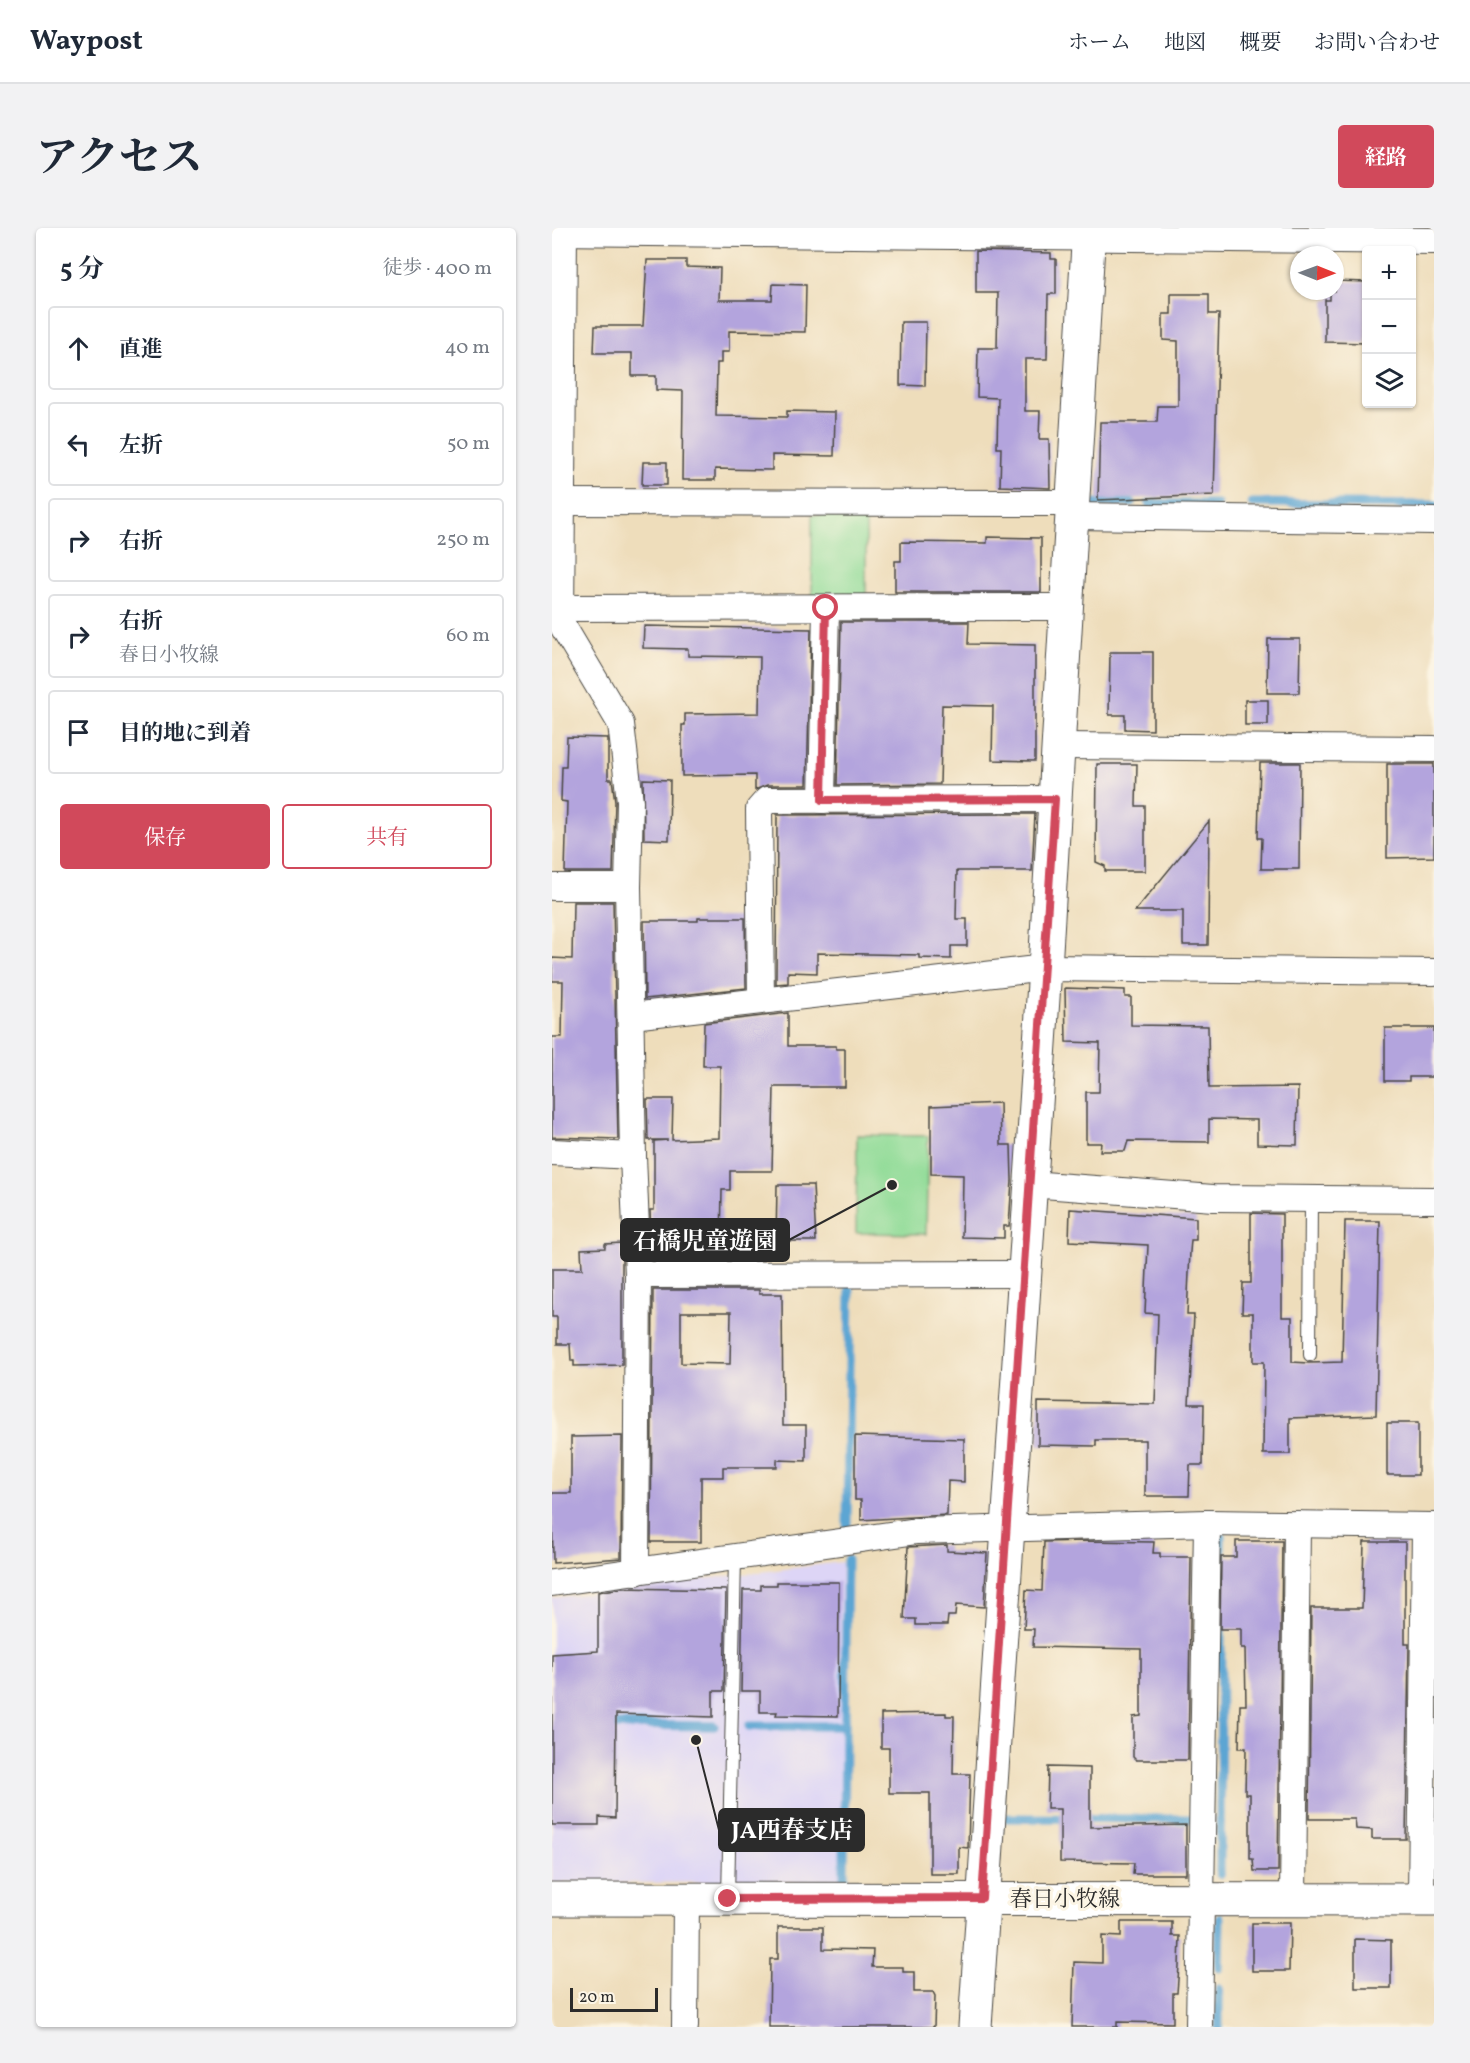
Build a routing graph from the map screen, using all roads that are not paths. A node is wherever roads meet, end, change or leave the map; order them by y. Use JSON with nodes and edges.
{"nodes":[{"id":1,"x":560,"y":231,"type":"edge"},
{"id":2,"x":1089,"y":232,"type":"edge"},
{"id":3,"x":1434,"y":241,"type":"edge"},
{"id":4,"x":557,"y":502,"type":"edge"},
{"id":5,"x":1073,"y":509,"type":"junction"},
{"id":6,"x":1434,"y":521,"type":"edge"},
{"id":7,"x":1067,"y":607,"type":"junction"},
{"id":8,"x":557,"y":608,"type":"edge"},
{"id":9,"x":826,"y":608,"type":"junction"},
{"id":10,"x":1058,"y":746,"type":"junction"},
{"id":11,"x":1434,"y":749,"type":"edge"},
{"id":12,"x":1055,"y":799,"type":"junction"},
{"id":13,"x":822,"y":800,"type":"junction"},
{"id":14,"x":552,"y":887,"type":"edge"},
{"id":15,"x":628,"y":887,"type":"junction"},
{"id":16,"x":1045,"y":968,"type":"junction"},
{"id":17,"x":1434,"y":972,"type":"edge"},
{"id":18,"x":760,"y":1000,"type":"junction"},
{"id":19,"x":632,"y":1016,"type":"junction"},
{"id":20,"x":552,"y":1152,"type":"edge"},
{"id":21,"x":633,"y":1156,"type":"junction"},
{"id":22,"x":1030,"y":1184,"type":"junction"},
{"id":23,"x":1311,"y":1199,"type":"junction"},
{"id":24,"x":1434,"y":1200,"type":"edge"},
{"id":25,"x":1024,"y":1274,"type":"junction"},
{"id":26,"x":638,"y":1275,"type":"junction"},
{"id":27,"x":1310,"y":1355,"type":"dead end"},
{"id":28,"x":1207,"y":1523,"type":"junction"},
{"id":29,"x":1297,"y":1524,"type":"junction"},
{"id":30,"x":1429,"y":1526,"type":"edge"},
{"id":31,"x":1007,"y":1527,"type":"junction"},
{"id":32,"x":735,"y":1557,"type":"junction"},
{"id":33,"x":636,"y":1572,"type":"junction"},
{"id":34,"x":552,"y":1583,"type":"edge"},
{"id":35,"x":982,"y":1898,"type":"junction"},
{"id":36,"x":552,"y":1899,"type":"edge"},
{"id":37,"x":686,"y":1899,"type":"junction"},
{"id":38,"x":728,"y":1899,"type":"junction"},
{"id":39,"x":1201,"y":1899,"type":"junction"},
{"id":40,"x":1293,"y":1899,"type":"junction"},
{"id":41,"x":1428,"y":1900,"type":"edge"},
{"id":42,"x":685,"y":2027,"type":"edge"},
{"id":43,"x":975,"y":2027,"type":"edge"},
{"id":44,"x":1198,"y":2027,"type":"edge"}],
"edges":[{"from":1,"to":2,"type":"street"},
{"from":1,"to":4,"type":"street"},
{"from":2,"to":3,"type":"street"},
{"from":2,"to":5,"type":"street"},
{"from":4,"to":5,"type":"street"},
{"from":4,"to":8,"type":"street"},
{"from":5,"to":6,"type":"street"},
{"from":5,"to":7,"type":"street"},
{"from":7,"to":9,"type":"street"},
{"from":7,"to":10,"type":"street"},
{"from":8,"to":9,"type":"street"},
{"from":8,"to":15,"type":"street"},
{"from":9,"to":13,"type":"street"},
{"from":10,"to":11,"type":"street"},
{"from":10,"to":12,"type":"street"},
{"from":12,"to":13,"type":"street"},
{"from":12,"to":16,"type":"street"},
{"from":13,"to":18,"type":"street"},
{"from":14,"to":15,"type":"street"},
{"from":15,"to":19,"type":"street"},
{"from":16,"to":17,"type":"street"},
{"from":16,"to":18,"type":"street"},
{"from":16,"to":22,"type":"street"},
{"from":18,"to":19,"type":"street"},
{"from":19,"to":21,"type":"street"},
{"from":20,"to":21,"type":"street"},
{"from":21,"to":26,"type":"street"},
{"from":22,"to":23,"type":"street"},
{"from":22,"to":25,"type":"street"},
{"from":23,"to":24,"type":"street"},
{"from":23,"to":27,"type":"lane"},
{"from":25,"to":26,"type":"street"},
{"from":25,"to":31,"type":"street"},
{"from":26,"to":33,"type":"street"},
{"from":28,"to":29,"type":"street"},
{"from":28,"to":31,"type":"street"},
{"from":28,"to":39,"type":"street"},
{"from":29,"to":30,"type":"street"},
{"from":29,"to":40,"type":"street"},
{"from":30,"to":41,"type":"street"},
{"from":31,"to":32,"type":"street"},
{"from":31,"to":35,"type":"street"},
{"from":32,"to":33,"type":"street"},
{"from":32,"to":38,"type":"lane"},
{"from":33,"to":34,"type":"street"},
{"from":35,"to":38,"type":"street","name":"春日小牧線"},
{"from":35,"to":39,"type":"street","name":"春日小牧線"},
{"from":35,"to":43,"type":"street"},
{"from":36,"to":37,"type":"street","name":"春日小牧線"},
{"from":37,"to":38,"type":"street","name":"春日小牧線"},
{"from":37,"to":42,"type":"street"},
{"from":39,"to":40,"type":"street","name":"春日小牧線"},
{"from":39,"to":44,"type":"street"},
{"from":40,"to":41,"type":"street","name":"春日小牧線"}]}
